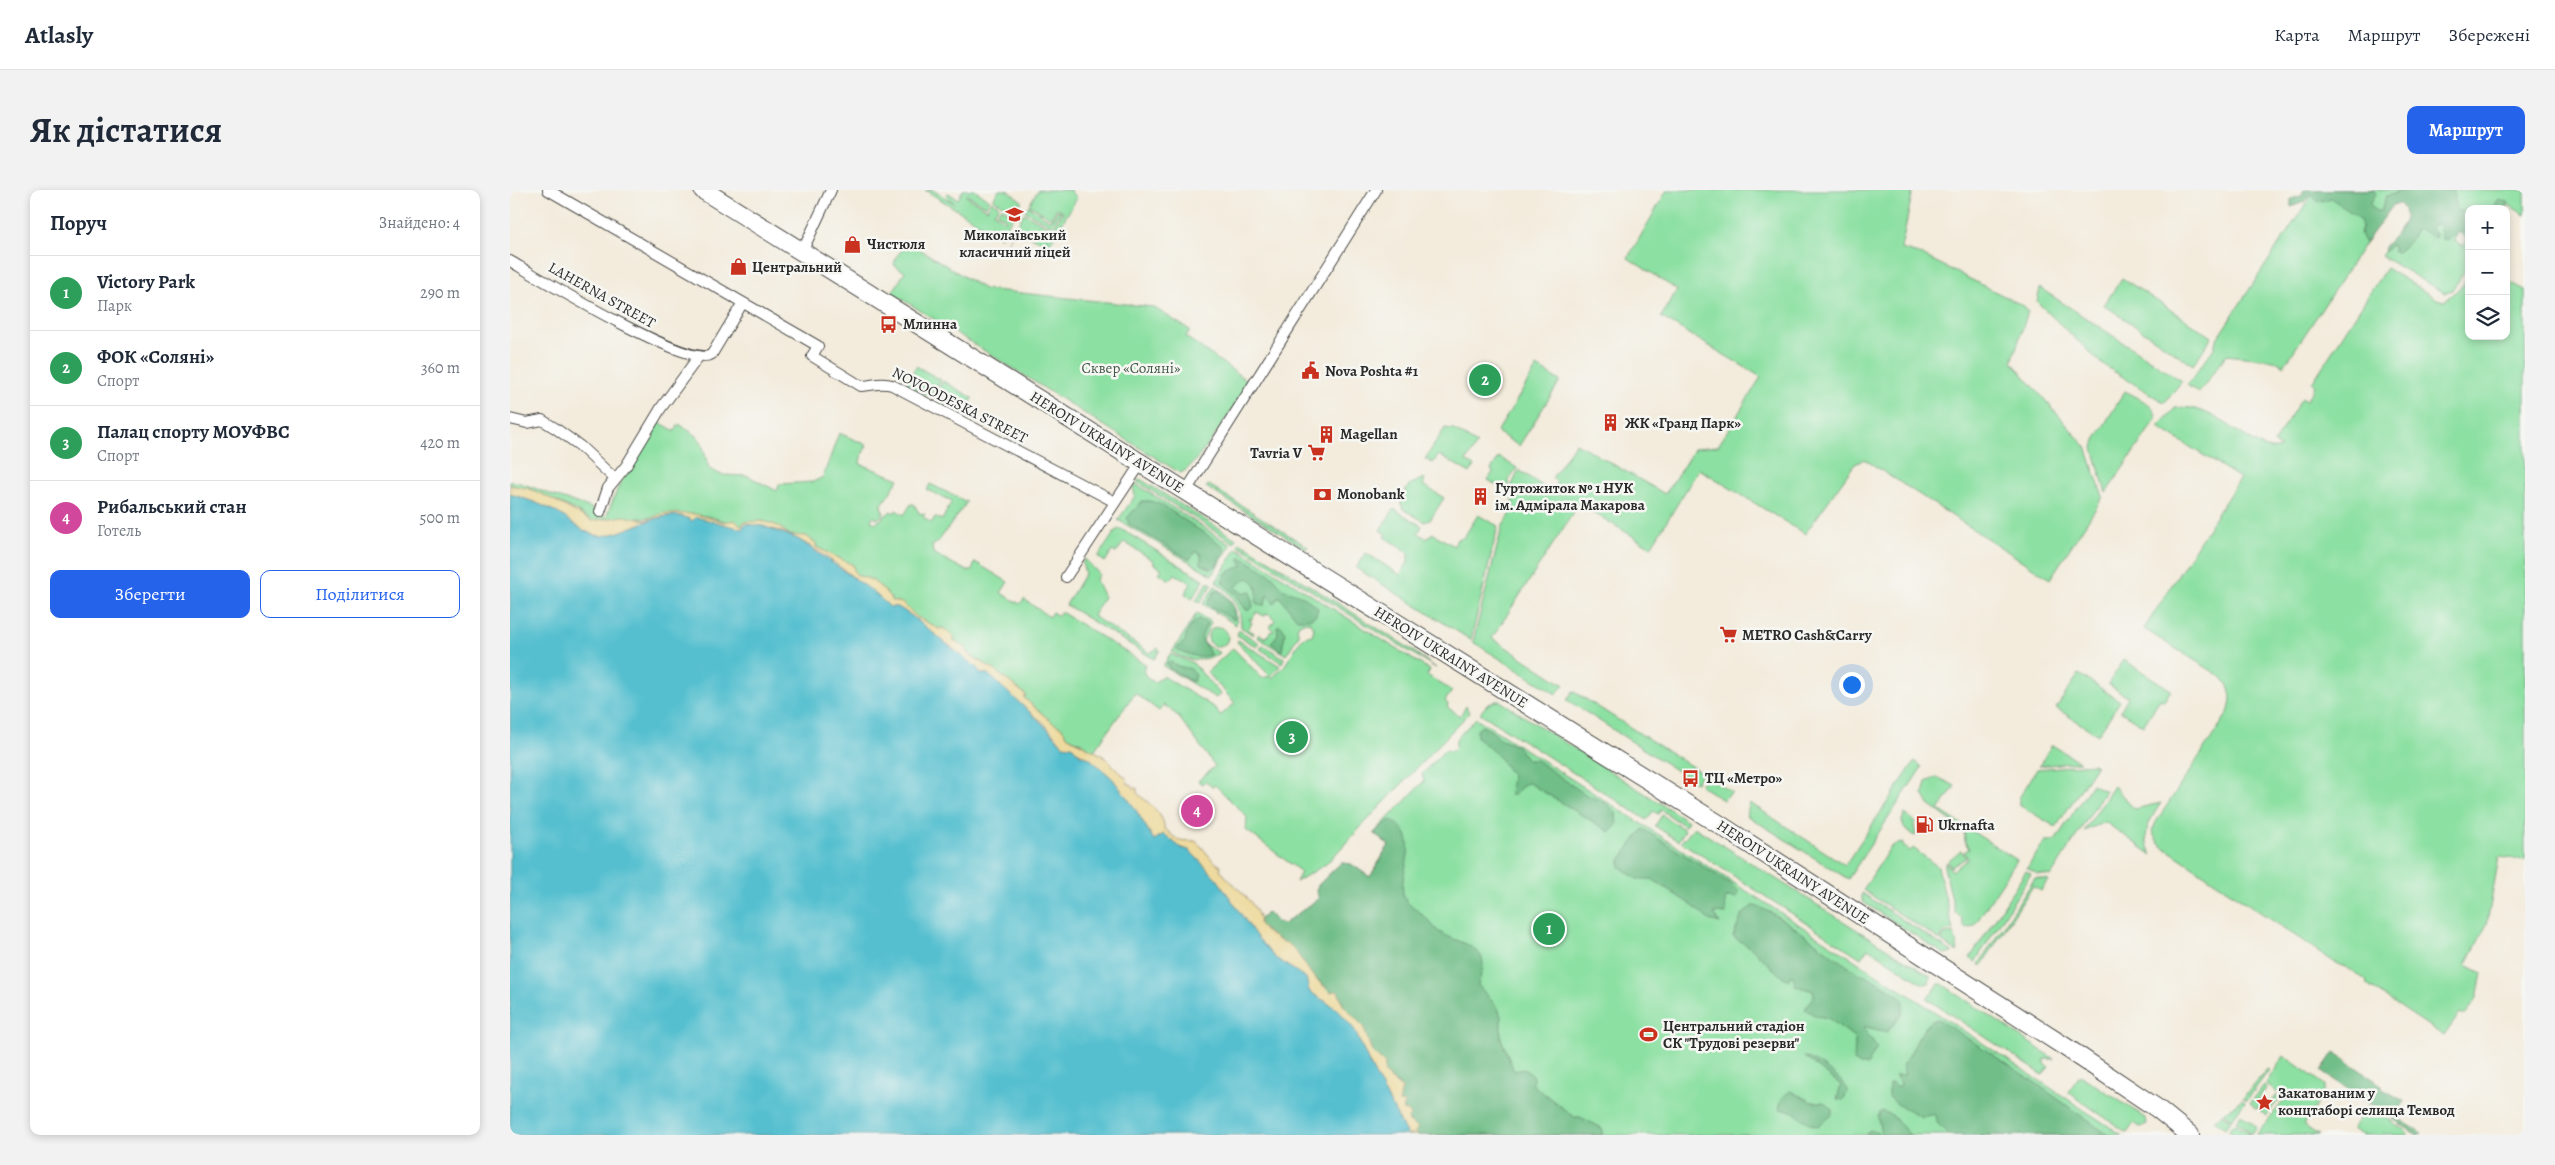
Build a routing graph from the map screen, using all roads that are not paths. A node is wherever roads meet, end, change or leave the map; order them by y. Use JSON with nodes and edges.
{"nodes":[{"id":1,"x":548,"y":190,"type":"edge"},
{"id":2,"x":703,"y":190,"type":"edge"},
{"id":3,"x":831,"y":190,"type":"edge"},
{"id":4,"x":1376,"y":190,"type":"edge"},
{"id":5,"x":802,"y":252,"type":"junction"},
{"id":6,"x":510,"y":261,"type":"edge"},
{"id":7,"x":742,"y":304,"type":"junction"},
{"id":8,"x":699,"y":356,"type":"junction"},
{"id":9,"x":510,"y":419,"type":"edge"},
{"id":10,"x":1141,"y":463,"type":"junction"},
{"id":11,"x":615,"y":479,"type":"junction"},
{"id":12,"x":1186,"y":491,"type":"junction"},
{"id":13,"x":1115,"y":502,"type":"junction"},
{"id":14,"x":600,"y":512,"type":"dead end"},
{"id":15,"x":1066,"y":577,"type":"dead end"},
{"id":16,"x":2190,"y":1135,"type":"edge"}],
"edges":[{"from":1,"to":7,"type":"street","name":"NOVOODESKA STREET"},
{"from":2,"to":5,"type":"highway","name":"HEROIV UKRAINY AVENUE"},
{"from":3,"to":5,"type":"street"},
{"from":4,"to":12,"type":"street"},
{"from":5,"to":10,"type":"highway","name":"HEROIV UKRAINY AVENUE"},
{"from":6,"to":8,"type":"street","name":"LAHERNA STREET"},
{"from":7,"to":8,"type":"street"},
{"from":7,"to":13,"type":"street","name":"NOVOODESKA STREET"},
{"from":8,"to":11,"type":"street"},
{"from":9,"to":11,"type":"street"},
{"from":10,"to":12,"type":"highway","name":"HEROIV UKRAINY AVENUE"},
{"from":10,"to":13,"type":"street"},
{"from":11,"to":14,"type":"street"},
{"from":12,"to":16,"type":"highway","name":"HEROIV UKRAINY AVENUE"},
{"from":13,"to":15,"type":"street"}]}
